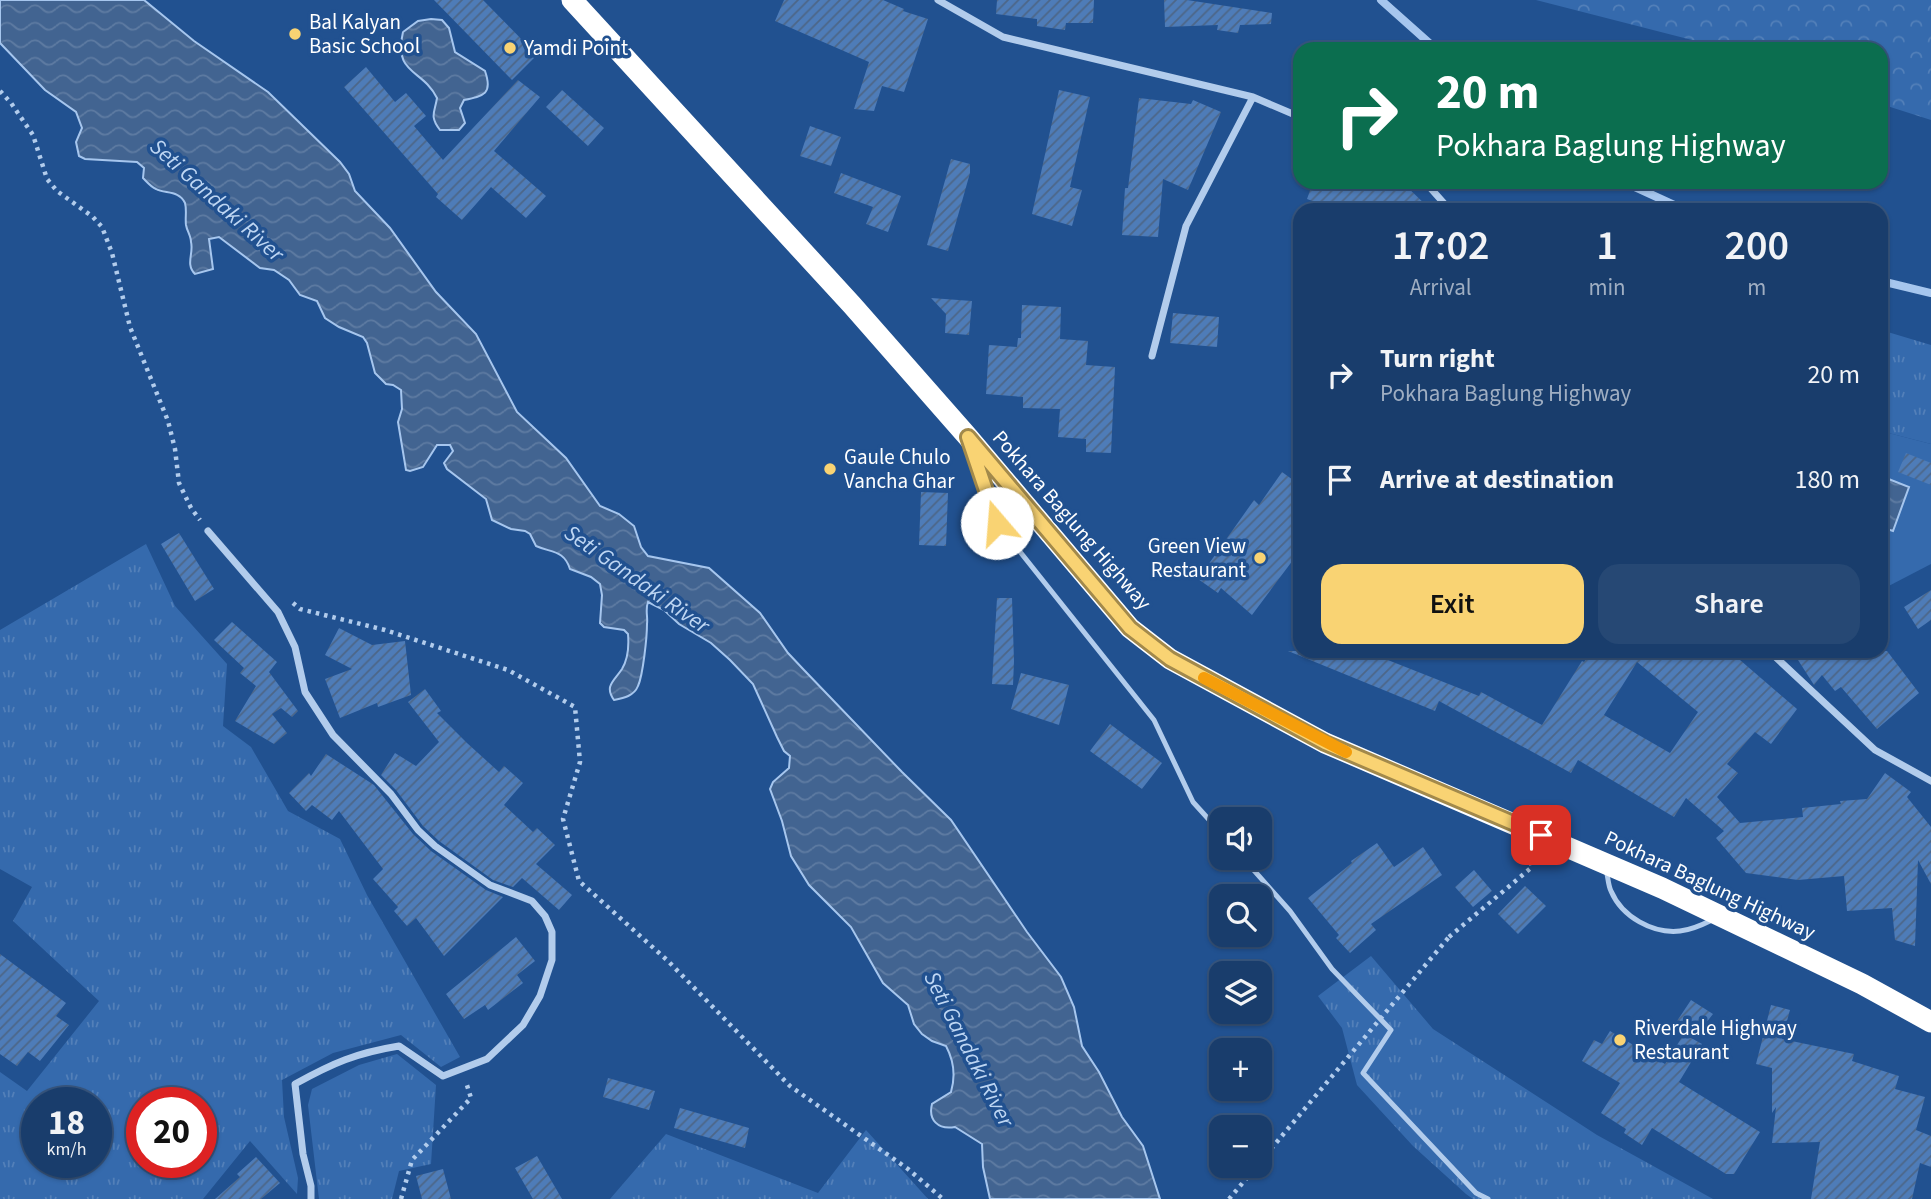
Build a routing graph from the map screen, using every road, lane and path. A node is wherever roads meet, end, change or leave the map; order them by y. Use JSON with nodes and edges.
{"nodes":[{"id":1,"x":572,"y":0,"type":"edge"},
{"id":2,"x":938,"y":0,"type":"edge"},
{"id":3,"x":0,"y":91,"type":"edge"},
{"id":4,"x":1253,"y":97,"type":"junction"},
{"id":5,"x":1293,"y":114,"type":"edge"},
{"id":6,"x":1432,"y":189,"type":"edge"},
{"id":7,"x":1444,"y":203,"type":"edge"},
{"id":8,"x":1152,"y":356,"type":"dead end"},
{"id":9,"x":968,"y":437,"type":"junction"},
{"id":10,"x":208,"y":531,"type":"joint"},
{"id":11,"x":290,"y":600,"type":"dead end"},
{"id":12,"x":1776,"y":658,"type":"edge"},
{"id":13,"x":1931,"y":780,"type":"edge"},
{"id":14,"x":1209,"y":820,"type":"edge"},
{"id":15,"x":1519,"y":825,"type":"junction"},
{"id":16,"x":1605,"y":863,"type":"junction"},
{"id":17,"x":1253,"y":870,"type":"edge"},
{"id":18,"x":1721,"y":916,"type":"junction"},
{"id":19,"x":1931,"y":1022,"type":"edge"},
{"id":20,"x":463,"y":1068,"type":"junction"},
{"id":21,"x":1272,"y":1148,"type":"edge"},
{"id":22,"x":1247,"y":1178,"type":"edge"},
{"id":23,"x":311,"y":1199,"type":"edge"},
{"id":24,"x":401,"y":1199,"type":"edge"},
{"id":25,"x":943,"y":1199,"type":"edge"},
{"id":26,"x":1229,"y":1199,"type":"edge"},
{"id":27,"x":1488,"y":1199,"type":"edge"}],
"edges":[{"from":1,"to":9,"type":"highway","name":"Pokhara Baglung Highway"},
{"from":2,"to":4,"type":"street"},
{"from":3,"to":10,"type":"path"},
{"from":4,"to":5,"type":"street"},
{"from":4,"to":8,"type":"street"},
{"from":6,"to":7,"type":"street"},
{"from":9,"to":14,"type":"lane"},
{"from":9,"to":15,"type":"highway","name":"Pokhara Baglung Highway"},
{"from":10,"to":20,"type":"street"},
{"from":11,"to":25,"type":"path"},
{"from":12,"to":13,"type":"street"},
{"from":15,"to":16,"type":"highway","name":"Pokhara Baglung Highway"},
{"from":15,"to":21,"type":"path","bridge":true},
{"from":16,"to":18,"type":"highway","name":"Pokhara Baglung Highway"},
{"from":16,"to":18,"type":"lane"},
{"from":17,"to":27,"type":"lane"},
{"from":18,"to":19,"type":"highway","name":"Pokhara Baglung Highway"},
{"from":20,"to":23,"type":"street"},
{"from":20,"to":24,"type":"path"},
{"from":22,"to":26,"type":"path"}]}
